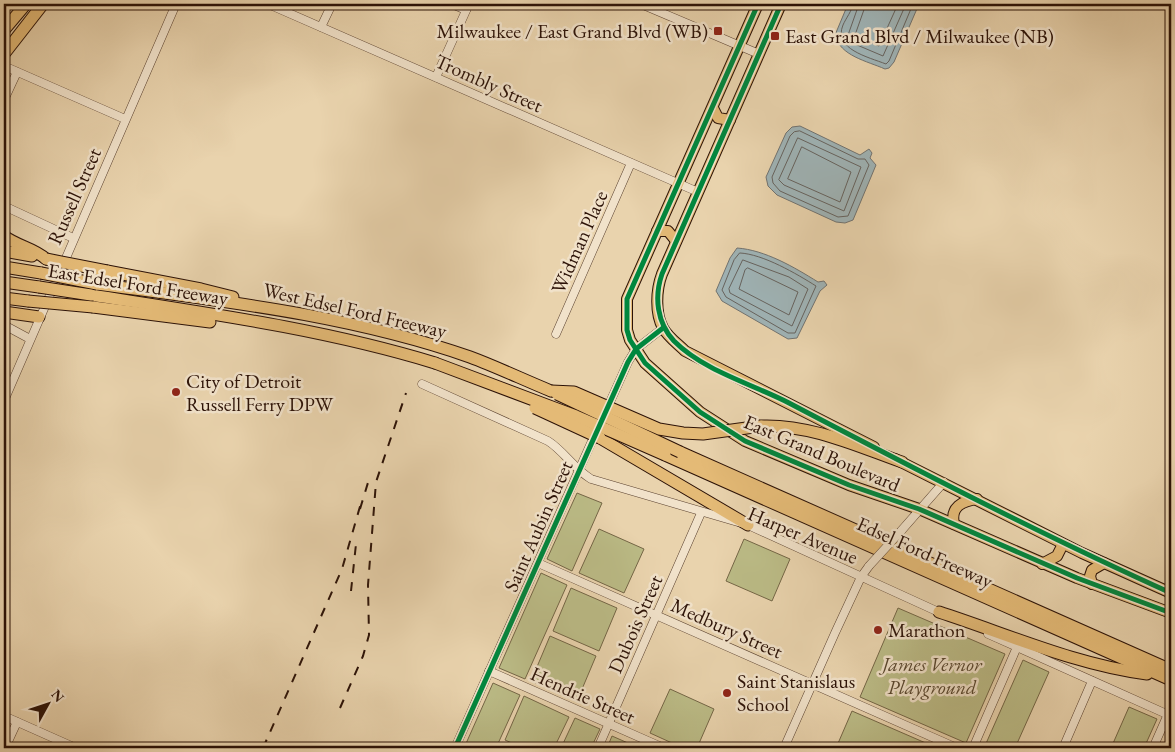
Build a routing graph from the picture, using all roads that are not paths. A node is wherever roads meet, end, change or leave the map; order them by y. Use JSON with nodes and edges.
{"nodes":[{"id":1,"x":26,"y":4,"type":"edge"},
{"id":2,"x":43,"y":4,"type":"edge"},
{"id":3,"x":176,"y":4,"type":"edge"},
{"id":4,"x":268,"y":4,"type":"edge"},
{"id":5,"x":332,"y":4,"type":"edge"},
{"id":6,"x":452,"y":4,"type":"edge"},
{"id":7,"x":641,"y":4,"type":"edge"},
{"id":8,"x":758,"y":4,"type":"edge"},
{"id":9,"x":780,"y":4,"type":"edge"},
{"id":10,"x":468,"y":7,"type":"edge"},
{"id":11,"x":321,"y":27,"type":"junction"},
{"id":12,"x":4,"y":30,"type":"edge"},
{"id":13,"x":740,"y":46,"type":"junction"},
{"id":14,"x":4,"y":54,"type":"edge"},
{"id":15,"x":759,"y":54,"type":"junction"},
{"id":16,"x":5,"y":67,"type":"edge"},
{"id":17,"x":17,"y":72,"type":"junction"},
{"id":18,"x":436,"y":77,"type":"junction"},
{"id":19,"x":4,"y":100,"type":"edge"},
{"id":20,"x":713,"y":108,"type":"junction"},
{"id":21,"x":125,"y":120,"type":"junction"},
{"id":22,"x":730,"y":120,"type":"junction"},
{"id":23,"x":631,"y":163,"type":"junction"},
{"id":24,"x":679,"y":184,"type":"junction"},
{"id":25,"x":698,"y":192,"type":"junction"},
{"id":26,"x":4,"y":206,"type":"edge"},
{"id":27,"x":658,"y":231,"type":"junction"},
{"id":28,"x":4,"y":236,"type":"edge"},
{"id":29,"x":73,"y":238,"type":"junction"},
{"id":30,"x":676,"y":241,"type":"junction"},
{"id":31,"x":19,"y":250,"type":"junction"},
{"id":32,"x":4,"y":251,"type":"edge"},
{"id":33,"x":4,"y":267,"type":"edge"},
{"id":34,"x":4,"y":282,"type":"edge"},
{"id":35,"x":4,"y":300,"type":"edge"},
{"id":36,"x":92,"y":301,"type":"junction"},
{"id":37,"x":244,"y":304,"type":"junction"},
{"id":38,"x":4,"y":312,"type":"edge"},
{"id":39,"x":39,"y":317,"type":"junction"},
{"id":40,"x":4,"y":325,"type":"edge"},
{"id":41,"x":664,"y":328,"type":"junction"},
{"id":42,"x":556,"y":334,"type":"dead end"},
{"id":43,"x":30,"y":339,"type":"junction"},
{"id":44,"x":636,"y":349,"type":"junction"},
{"id":45,"x":435,"y":363,"type":"junction"},
{"id":46,"x":422,"y":384,"type":"dead end"},
{"id":47,"x":551,"y":391,"type":"junction"},
{"id":48,"x":4,"y":401,"type":"edge"},
{"id":49,"x":680,"y":452,"type":"joint"},
{"id":50,"x":665,"y":455,"type":"joint"},
{"id":51,"x":902,"y":462,"type":"junction"},
{"id":52,"x":578,"y":472,"type":"junction"},
{"id":53,"x":944,"y":482,"type":"junction"},
{"id":54,"x":977,"y":499,"type":"junction"},
{"id":55,"x":920,"y":509,"type":"junction"},
{"id":56,"x":702,"y":513,"type":"junction"},
{"id":57,"x":954,"y":524,"type":"junction"},
{"id":58,"x":748,"y":525,"type":"junction"},
{"id":59,"x":1063,"y":544,"type":"junction"},
{"id":60,"x":538,"y":563,"type":"junction"},
{"id":61,"x":1104,"y":563,"type":"junction"},
{"id":62,"x":1042,"y":564,"type":"junction"},
{"id":63,"x":861,"y":577,"type":"junction"},
{"id":64,"x":1092,"y":584,"type":"junction"},
{"id":65,"x":1171,"y":593,"type":"edge"},
{"id":66,"x":939,"y":612,"type":"junction"},
{"id":67,"x":1171,"y":613,"type":"edge"},
{"id":68,"x":656,"y":615,"type":"junction"},
{"id":69,"x":1017,"y":647,"type":"junction"},
{"id":70,"x":1171,"y":670,"type":"edge"},
{"id":71,"x":489,"y":671,"type":"junction"},
{"id":72,"x":1160,"y":675,"type":"junction"},
{"id":73,"x":1171,"y":680,"type":"edge"},
{"id":74,"x":1092,"y":681,"type":"junction"},
{"id":75,"x":813,"y":684,"type":"junction"},
{"id":76,"x":1169,"y":715,"type":"edge"},
{"id":77,"x":4,"y":716,"type":"edge"},
{"id":78,"x":17,"y":722,"type":"junction"},
{"id":79,"x":609,"y":724,"type":"junction"},
{"id":80,"x":5,"y":748,"type":"edge"},
{"id":81,"x":76,"y":748,"type":"edge"},
{"id":82,"x":455,"y":748,"type":"edge"},
{"id":83,"x":598,"y":748,"type":"edge"},
{"id":84,"x":664,"y":748,"type":"edge"},
{"id":85,"x":784,"y":748,"type":"edge"},
{"id":86,"x":957,"y":748,"type":"edge"},
{"id":87,"x":973,"y":748,"type":"edge"},
{"id":88,"x":1063,"y":748,"type":"edge"},
{"id":89,"x":1153,"y":748,"type":"edge"}],
"edges":[{"from":1,"to":12,"type":"highway"},
{"from":2,"to":14,"type":"highway"},
{"from":3,"to":21,"type":"street","name":"Russell Street"},
{"from":4,"to":11,"type":"street","name":"Trombly Street"},
{"from":5,"to":11,"type":"street"},
{"from":6,"to":10,"type":"street"},
{"from":7,"to":13,"type":"street"},
{"from":8,"to":13,"type":"main road","name":"East Grand Boulevard"},
{"from":9,"to":15,"type":"main road"},
{"from":10,"to":18,"type":"street"},
{"from":11,"to":18,"type":"street","name":"Trombly Street"},
{"from":13,"to":15,"type":"street"},
{"from":13,"to":20,"type":"main road","name":"East Grand Boulevard"},
{"from":15,"to":22,"type":"main road"},
{"from":16,"to":17,"type":"street"},
{"from":17,"to":19,"type":"street"},
{"from":17,"to":21,"type":"street"},
{"from":18,"to":23,"type":"street","name":"Trombly Street"},
{"from":20,"to":22,"type":"main road"},
{"from":20,"to":24,"type":"main road","name":"East Grand Boulevard"},
{"from":21,"to":29,"type":"street","name":"Russell Street"},
{"from":22,"to":25,"type":"main road"},
{"from":23,"to":24,"type":"street","name":"Trombly Street"},
{"from":23,"to":42,"type":"street","name":"Widman Place"},
{"from":24,"to":25,"type":"street","name":"Trombly Street"},
{"from":24,"to":27,"type":"main road","name":"East Grand Boulevard"},
{"from":25,"to":30,"type":"main road"},
{"from":26,"to":29,"type":"street"},
{"from":27,"to":30,"type":"main road"},
{"from":27,"to":44,"type":"main road","name":"East Grand Boulevard"},
{"from":28,"to":31,"type":"highway"},
{"from":29,"to":39,"type":"street","name":"Russell Street"},
{"from":30,"to":41,"type":"main road"},
{"from":31,"to":32,"type":"highway"},
{"from":31,"to":37,"type":"highway","bridge":true},
{"from":33,"to":37,"type":"highway","name":"West Edsel Ford Freeway","bridge":true},
{"from":34,"to":36,"type":"highway","name":"East Edsel Ford Freeway","bridge":true},
{"from":35,"to":36,"type":"highway","bridge":true},
{"from":36,"to":45,"type":"highway","name":"East Edsel Ford Freeway"},
{"from":37,"to":47,"type":"highway","name":"West Edsel Ford Freeway"},
{"from":38,"to":39,"type":"highway"},
{"from":39,"to":43,"type":"street","name":"Russell Street"},
{"from":40,"to":43,"type":"street"},
{"from":41,"to":44,"type":"street","name":"Saint Aubin Street"},
{"from":41,"to":51,"type":"main road","name":"East Grand Boulevard"},
{"from":43,"to":48,"type":"street","name":"Russell Street"},
{"from":44,"to":52,"type":"street","name":"Saint Aubin Street"},
{"from":44,"to":55,"type":"main road","name":"East Grand Boulevard"},
{"from":45,"to":50,"type":"highway","name":"East Edsel Ford Freeway","bridge":true},
{"from":45,"to":58,"type":"highway","bridge":true},
{"from":46,"to":52,"type":"street","name":"Harper Avenue"},
{"from":47,"to":49,"type":"highway","name":"West Edsel Ford Freeway","bridge":true},
{"from":47,"to":51,"type":"highway","bridge":true},
{"from":49,"to":70,"type":"highway","name":"Edsel Ford Freeway"},
{"from":50,"to":72,"type":"highway","name":"Edsel Ford Freeway"},
{"from":51,"to":53,"type":"main road","name":"East Grand Boulevard"},
{"from":52,"to":56,"type":"street","name":"Harper Avenue"},
{"from":52,"to":60,"type":"street","name":"Saint Aubin Street"},
{"from":53,"to":54,"type":"main road","name":"East Grand Boulevard"},
{"from":53,"to":55,"type":"street"},
{"from":54,"to":57,"type":"main road"},
{"from":54,"to":59,"type":"main road","name":"East Grand Boulevard"},
{"from":55,"to":57,"type":"main road","name":"East Grand Boulevard"},
{"from":55,"to":63,"type":"street","bridge":true},
{"from":56,"to":58,"type":"street","name":"Harper Avenue"},
{"from":56,"to":68,"type":"street","name":"Dubois Street"},
{"from":57,"to":62,"type":"main road","name":"East Grand Boulevard"},
{"from":58,"to":63,"type":"street","name":"Harper Avenue"},
{"from":59,"to":61,"type":"main road","name":"East Grand Boulevard"},
{"from":59,"to":62,"type":"main road"},
{"from":60,"to":68,"type":"street","name":"Medbury Street"},
{"from":60,"to":71,"type":"street","name":"Saint Aubin Street"},
{"from":61,"to":64,"type":"main road"},
{"from":61,"to":65,"type":"main road","name":"East Grand Boulevard"},
{"from":62,"to":64,"type":"main road","name":"East Grand Boulevard"},
{"from":63,"to":66,"type":"street","name":"Harper Avenue"},
{"from":63,"to":75,"type":"street"},
{"from":64,"to":67,"type":"main road","name":"East Grand Boulevard"},
{"from":66,"to":69,"type":"street","name":"Harper Avenue"},
{"from":66,"to":72,"type":"highway"},
{"from":68,"to":75,"type":"street","name":"Medbury Street"},
{"from":68,"to":79,"type":"street","name":"Dubois Street"},
{"from":69,"to":74,"type":"street","name":"Harper Avenue"},
{"from":69,"to":87,"type":"street"},
{"from":71,"to":79,"type":"street","name":"Hendrie Street"},
{"from":71,"to":82,"type":"street","name":"Saint Aubin Street"},
{"from":72,"to":73,"type":"highway","name":"Edsel Ford Freeway"},
{"from":74,"to":76,"type":"street","name":"Harper Avenue"},
{"from":74,"to":88,"type":"street"},
{"from":75,"to":85,"type":"street"},
{"from":75,"to":86,"type":"street","name":"Medbury Street"},
{"from":76,"to":89,"type":"street"},
{"from":77,"to":78,"type":"street"},
{"from":78,"to":80,"type":"street"},
{"from":78,"to":81,"type":"street"},
{"from":79,"to":83,"type":"street","name":"Dubois Street"},
{"from":79,"to":84,"type":"street","name":"Hendrie Street"}]}
